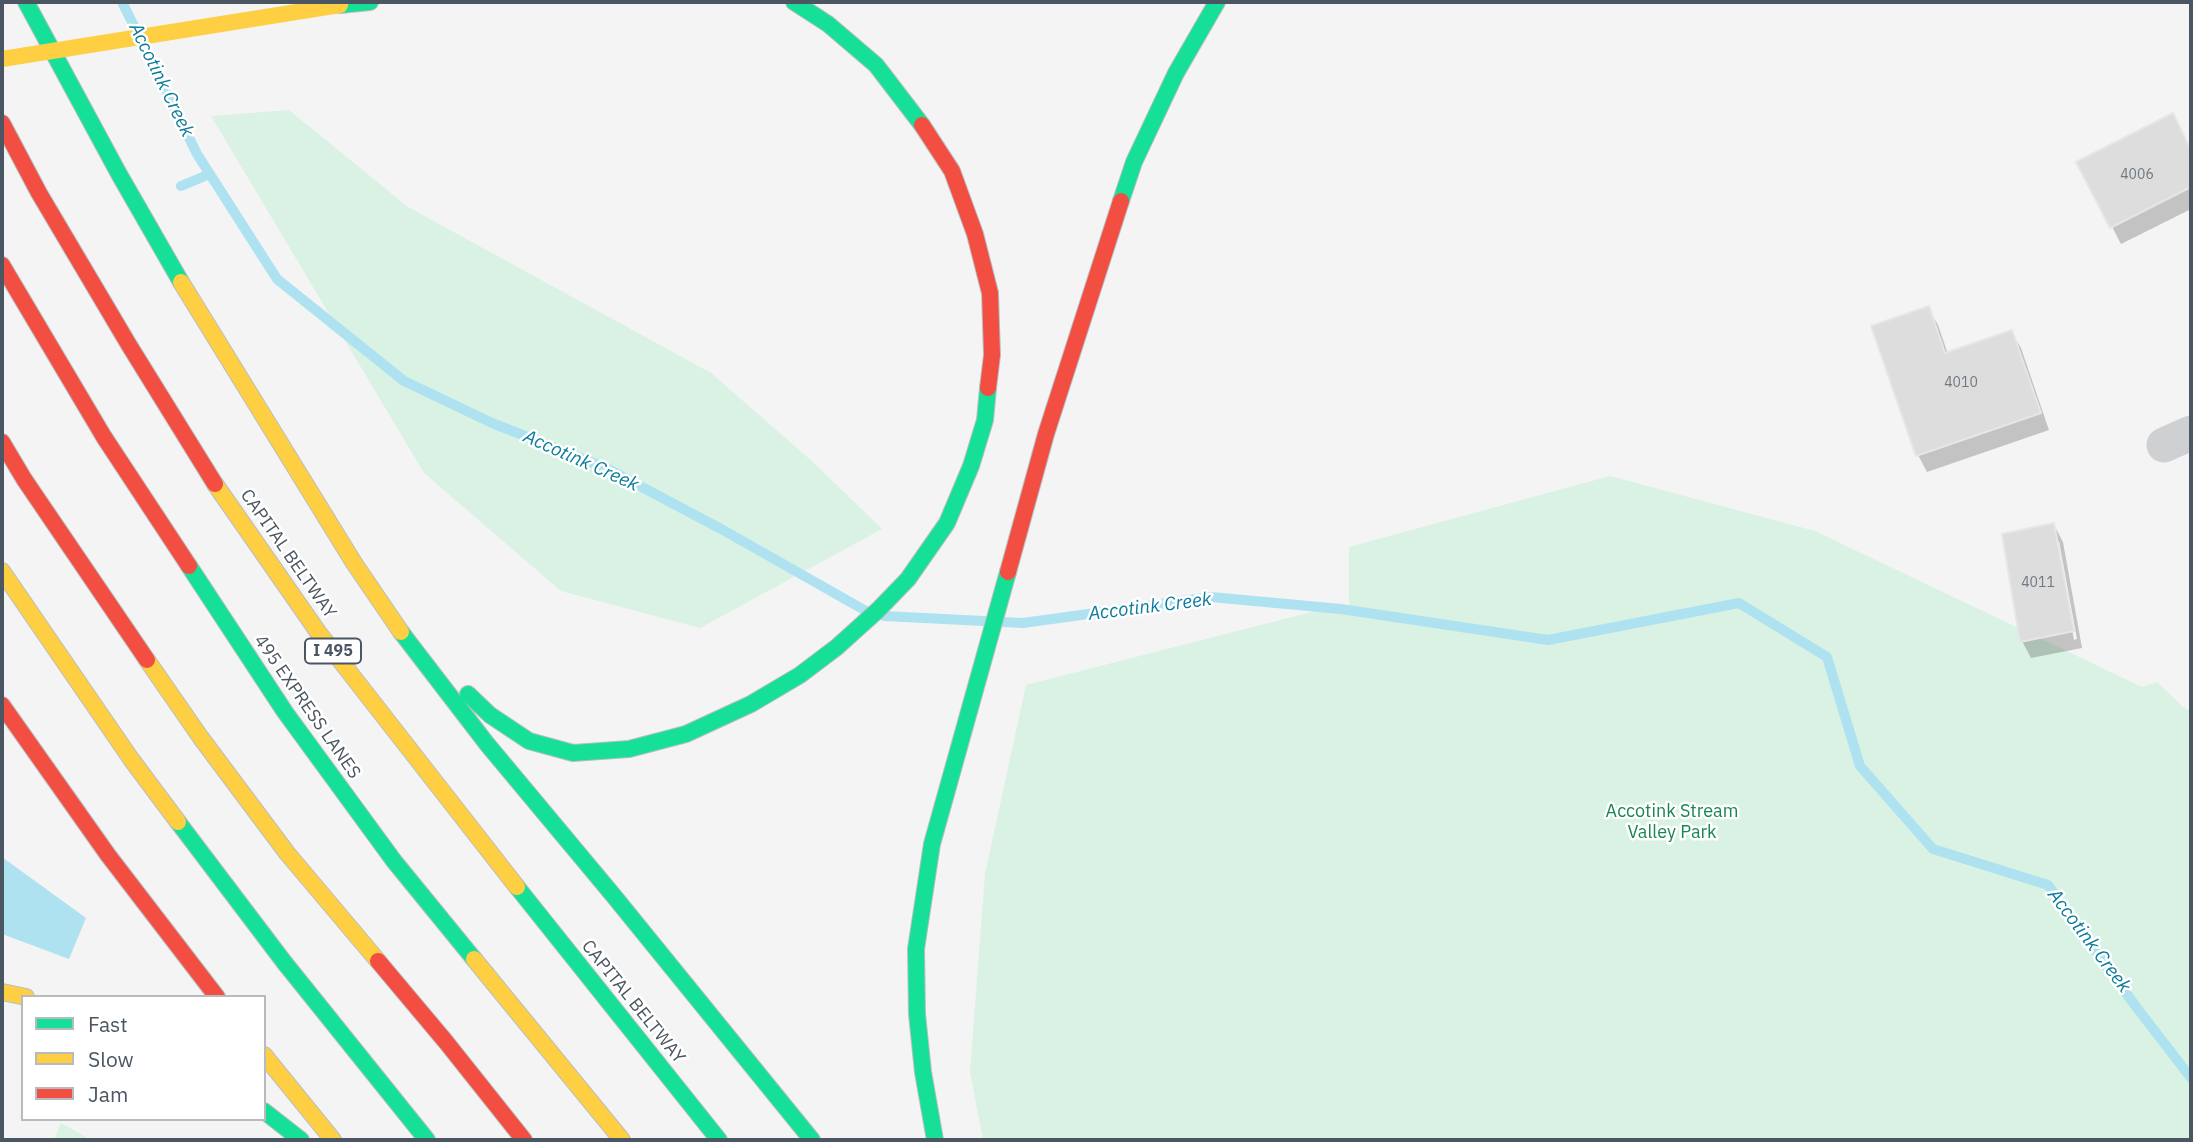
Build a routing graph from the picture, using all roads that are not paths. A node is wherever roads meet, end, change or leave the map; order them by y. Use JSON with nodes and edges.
{"nodes":[{"id":1,"x":26,"y":2,"type":"edge"},
{"id":2,"x":370,"y":2,"type":"edge"},
{"id":3,"x":793,"y":2,"type":"edge"},
{"id":4,"x":1217,"y":2,"type":"edge"},
{"id":5,"x":2,"y":59,"type":"edge"},
{"id":6,"x":2,"y":123,"type":"edge"},
{"id":7,"x":2,"y":265,"type":"edge"},
{"id":8,"x":2,"y":442,"type":"edge"},
{"id":9,"x":354,"y":563,"type":"junction"},
{"id":10,"x":2,"y":571,"type":"edge"},
{"id":11,"x":2,"y":705,"type":"edge"},
{"id":12,"x":2,"y":992,"type":"edge"},
{"id":13,"x":215,"y":995,"type":"edge"},
{"id":14,"x":21,"y":996,"type":"edge"},
{"id":15,"x":266,"y":1057,"type":"edge"},
{"id":16,"x":266,"y":1113,"type":"edge"},
{"id":17,"x":301,"y":1140,"type":"edge"},
{"id":18,"x":333,"y":1140,"type":"edge"},
{"id":19,"x":427,"y":1140,"type":"edge"},
{"id":20,"x":524,"y":1140,"type":"edge"},
{"id":21,"x":622,"y":1140,"type":"edge"},
{"id":22,"x":719,"y":1140,"type":"edge"},
{"id":23,"x":812,"y":1140,"type":"edge"},
{"id":24,"x":935,"y":1140,"type":"edge"}],
"edges":[{"from":1,"to":9,"type":"main road"},
{"from":2,"to":5,"type":"main road","bridge":true},
{"from":3,"to":9,"type":"main road"},
{"from":4,"to":24,"type":"main road"},
{"from":6,"to":22,"type":"main road","name":"CAPITAL BELTWAY","number":"I 495"},
{"from":7,"to":21,"type":"main road","name":"495 EXPRESS LANES"},
{"from":8,"to":20,"type":"main road"},
{"from":9,"to":23,"type":"main road"},
{"from":10,"to":19,"type":"main road"},
{"from":11,"to":13,"type":"main road"},
{"from":12,"to":14,"type":"main road"},
{"from":15,"to":18,"type":"main road"},
{"from":16,"to":17,"type":"main road"}]}
